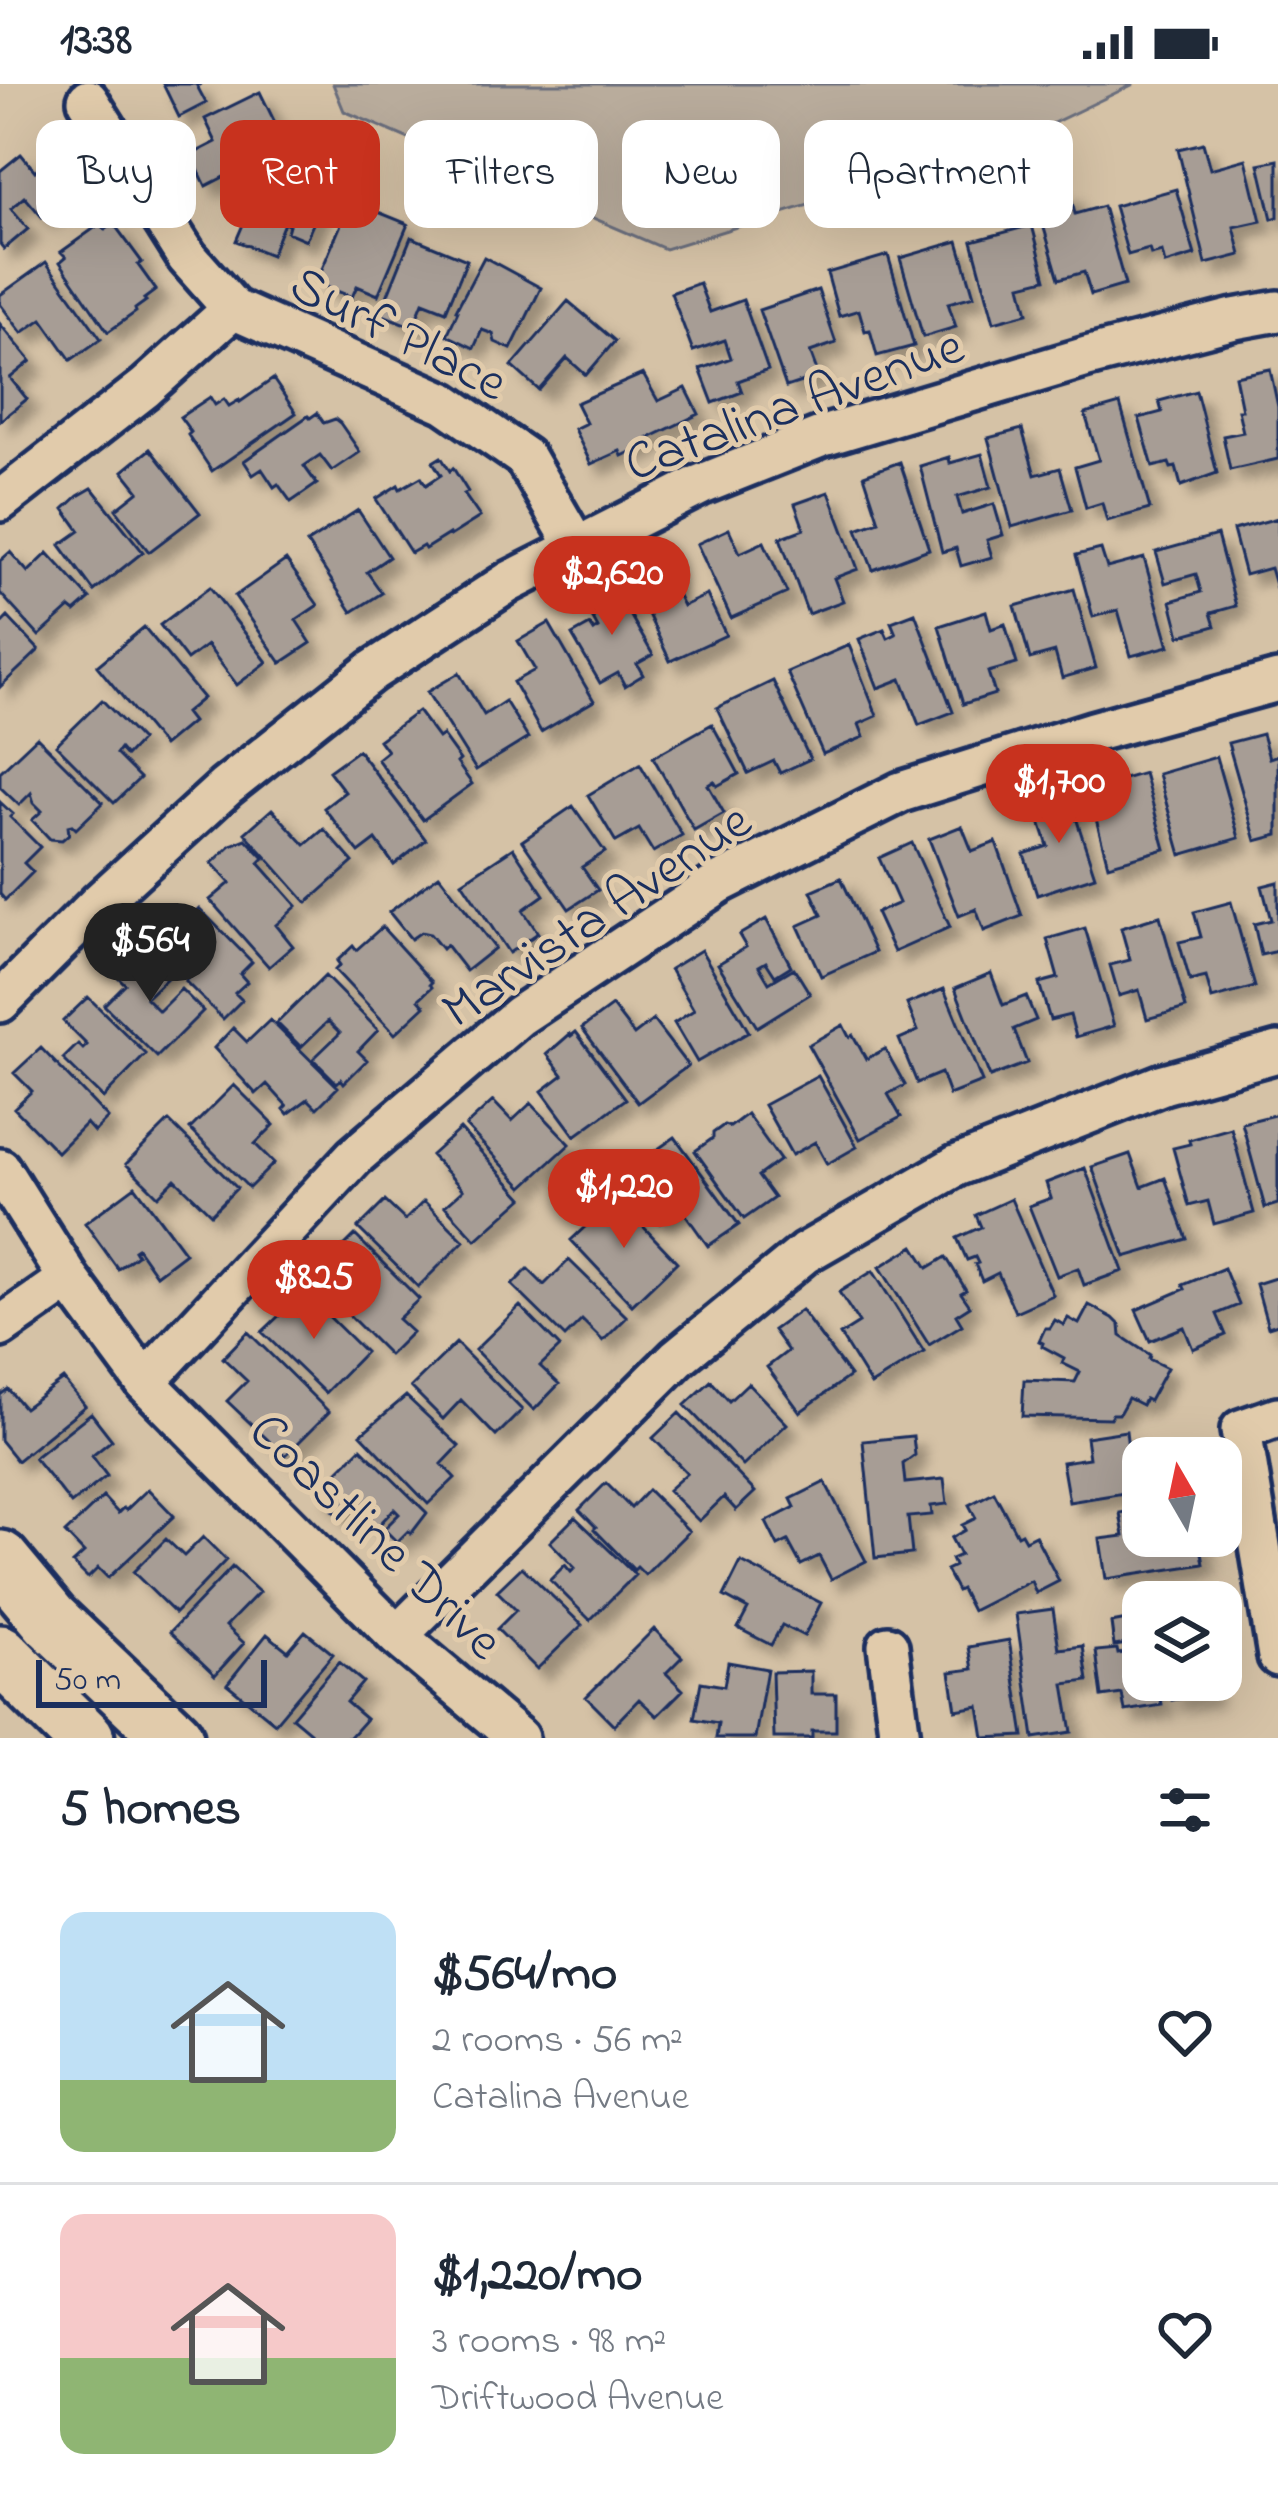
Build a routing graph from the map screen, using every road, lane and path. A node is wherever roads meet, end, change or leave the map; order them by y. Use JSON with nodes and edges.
{"nodes":[{"id":1,"x":88,"y":100,"type":"dead end"},
{"id":2,"x":233,"y":309,"type":"junction"},
{"id":3,"x":1278,"y":311,"type":"edge"},
{"id":4,"x":0,"y":501,"type":"edge"},
{"id":5,"x":576,"y":546,"type":"junction"},
{"id":6,"x":1278,"y":681,"type":"edge"},
{"id":7,"x":0,"y":1002,"type":"edge"},
{"id":8,"x":1278,"y":1052,"type":"edge"},
{"id":9,"x":0,"y":1169,"type":"edge"},
{"id":10,"x":69,"y":1279,"type":"junction"},
{"id":11,"x":0,"y":1327,"type":"edge"},
{"id":12,"x":145,"y":1382,"type":"junction"},
{"id":13,"x":1260,"y":1424,"type":"edge"},
{"id":14,"x":0,"y":1560,"type":"edge"},
{"id":15,"x":50,"y":1620,"type":"junction"},
{"id":16,"x":397,"y":1636,"type":"junction"},
{"id":17,"x":888,"y":1646,"type":"dead end"},
{"id":18,"x":1278,"y":1656,"type":"edge"},
{"id":19,"x":2,"y":1661,"type":"edge"},
{"id":20,"x":85,"y":1738,"type":"edge"},
{"id":21,"x":174,"y":1738,"type":"edge"},
{"id":22,"x":518,"y":1738,"type":"edge"},
{"id":23,"x":900,"y":1738,"type":"edge"}],
"edges":[{"from":1,"to":2,"type":"street","name":"Surf Place"},
{"from":2,"to":4,"type":"street"},
{"from":2,"to":5,"type":"street","name":"Surf Place"},
{"from":3,"to":5,"type":"street","name":"Catalina Avenue"},
{"from":5,"to":7,"type":"street","name":"Catalina Avenue"},
{"from":6,"to":12,"type":"street","name":"Marvista Avenue"},
{"from":8,"to":16,"type":"street"},
{"from":9,"to":10,"type":"street","name":"Coastline Drive"},
{"from":10,"to":11,"type":"street"},
{"from":10,"to":12,"type":"street","name":"Coastline Drive"},
{"from":12,"to":16,"type":"street","name":"Coastline Drive"},
{"from":13,"to":18,"type":"street"},
{"from":14,"to":15,"type":"highway"},
{"from":15,"to":19,"type":"highway"},
{"from":15,"to":21,"type":"highway"},
{"from":16,"to":22,"type":"street","name":"Coastline Drive"},
{"from":17,"to":23,"type":"street"},
{"from":19,"to":20,"type":"highway"}]}
